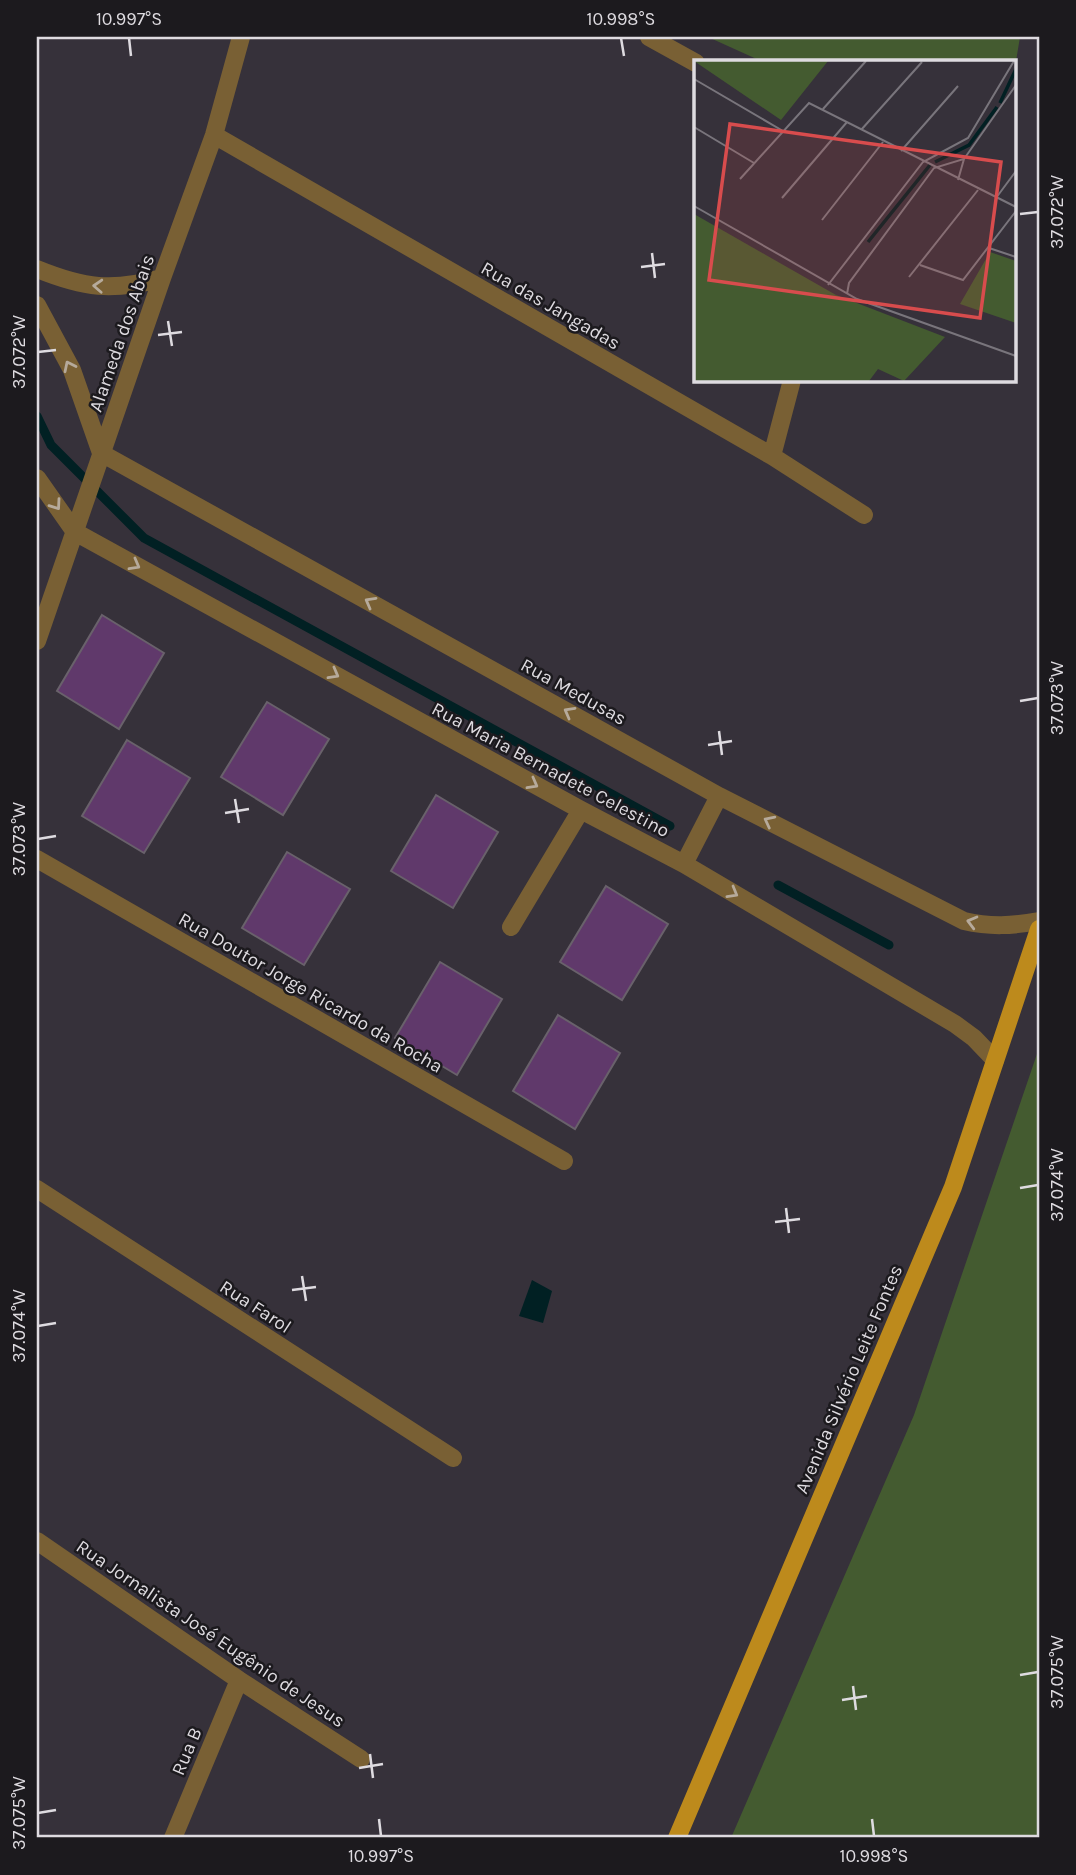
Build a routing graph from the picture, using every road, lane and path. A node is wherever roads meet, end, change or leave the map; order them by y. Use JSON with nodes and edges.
{"nodes":[{"id":1,"x":241,"y":37,"type":"edge"},
{"id":2,"x":649,"y":37,"type":"edge"},
{"id":3,"x":694,"y":62,"type":"edge"},
{"id":4,"x":214,"y":135,"type":"junction"},
{"id":5,"x":37,"y":269,"type":"edge"},
{"id":6,"x":162,"y":278,"type":"junction"},
{"id":7,"x":37,"y":305,"type":"edge"},
{"id":8,"x":791,"y":382,"type":"edge"},
{"id":9,"x":772,"y":456,"type":"junction"},
{"id":10,"x":100,"y":459,"type":"junction"},
{"id":11,"x":37,"y":478,"type":"edge"},
{"id":12,"x":864,"y":515,"type":"dead end"},
{"id":13,"x":76,"y":528,"type":"junction"},
{"id":14,"x":37,"y":641,"type":"edge"},
{"id":15,"x":719,"y":796,"type":"junction"},
{"id":16,"x":581,"y":810,"type":"junction"},
{"id":17,"x":37,"y":859,"type":"edge"},
{"id":18,"x":684,"y":864,"type":"junction"},
{"id":19,"x":1039,"y":921,"type":"edge"},
{"id":20,"x":511,"y":927,"type":"dead end"},
{"id":21,"x":1039,"y":929,"type":"edge"},
{"id":22,"x":995,"y":1060,"type":"junction"},
{"id":23,"x":564,"y":1161,"type":"dead end"},
{"id":24,"x":37,"y":1189,"type":"edge"},
{"id":25,"x":453,"y":1458,"type":"dead end"},
{"id":26,"x":37,"y":1541,"type":"edge"},
{"id":27,"x":239,"y":1680,"type":"junction"},
{"id":28,"x":361,"y":1759,"type":"dead end"},
{"id":29,"x":173,"y":1838,"type":"edge"},
{"id":30,"x":677,"y":1838,"type":"edge"}],
"edges":[{"from":1,"to":4,"type":"street","name":"Alameda dos Abais"},
{"from":2,"to":3,"type":"street"},
{"from":4,"to":6,"type":"street","name":"Alameda dos Abais"},
{"from":4,"to":9,"type":"street","name":"Rua das Jangadas"},
{"from":6,"to":5,"type":"street","one_way":true},
{"from":6,"to":10,"type":"street","name":"Alameda dos Abais"},
{"from":10,"to":7,"type":"street","one_way":true},
{"from":8,"to":9,"type":"street"},
{"from":9,"to":12,"type":"street","name":"Rua das Jangadas"},
{"from":10,"to":13,"type":"street","name":"Alameda dos Abais"},
{"from":15,"to":10,"type":"street","name":"Rua Medusas","one_way":true},
{"from":11,"to":13,"type":"street","one_way":true},
{"from":13,"to":14,"type":"street","name":"Alameda dos Abais"},
{"from":13,"to":16,"type":"street","name":"Rua Maria Bernadete Celestino","one_way":true},
{"from":15,"to":18,"type":"street"},
{"from":19,"to":15,"type":"street","name":"Rua Medusas","one_way":true},
{"from":16,"to":18,"type":"street","name":"Rua Maria Bernadete Celestino"},
{"from":16,"to":20,"type":"street"},
{"from":17,"to":23,"type":"street","name":"Rua Doutor Jorge Ricardo da Rocha"},
{"from":18,"to":22,"type":"street","name":"Rua Maria Bernadete Celestino","one_way":true},
{"from":21,"to":22,"type":"main road","name":"Avenida Silvério Leite Fontes"},
{"from":22,"to":30,"type":"main road","name":"Avenida Silvério Leite Fontes"},
{"from":24,"to":25,"type":"street","name":"Rua Farol"},
{"from":26,"to":27,"type":"street","name":"Rua Jornalista José Eugênio de Jesus"},
{"from":27,"to":28,"type":"street","name":"Rua Jornalista José Eugênio de Jesus"},
{"from":27,"to":29,"type":"street","name":"Rua B"}]}
